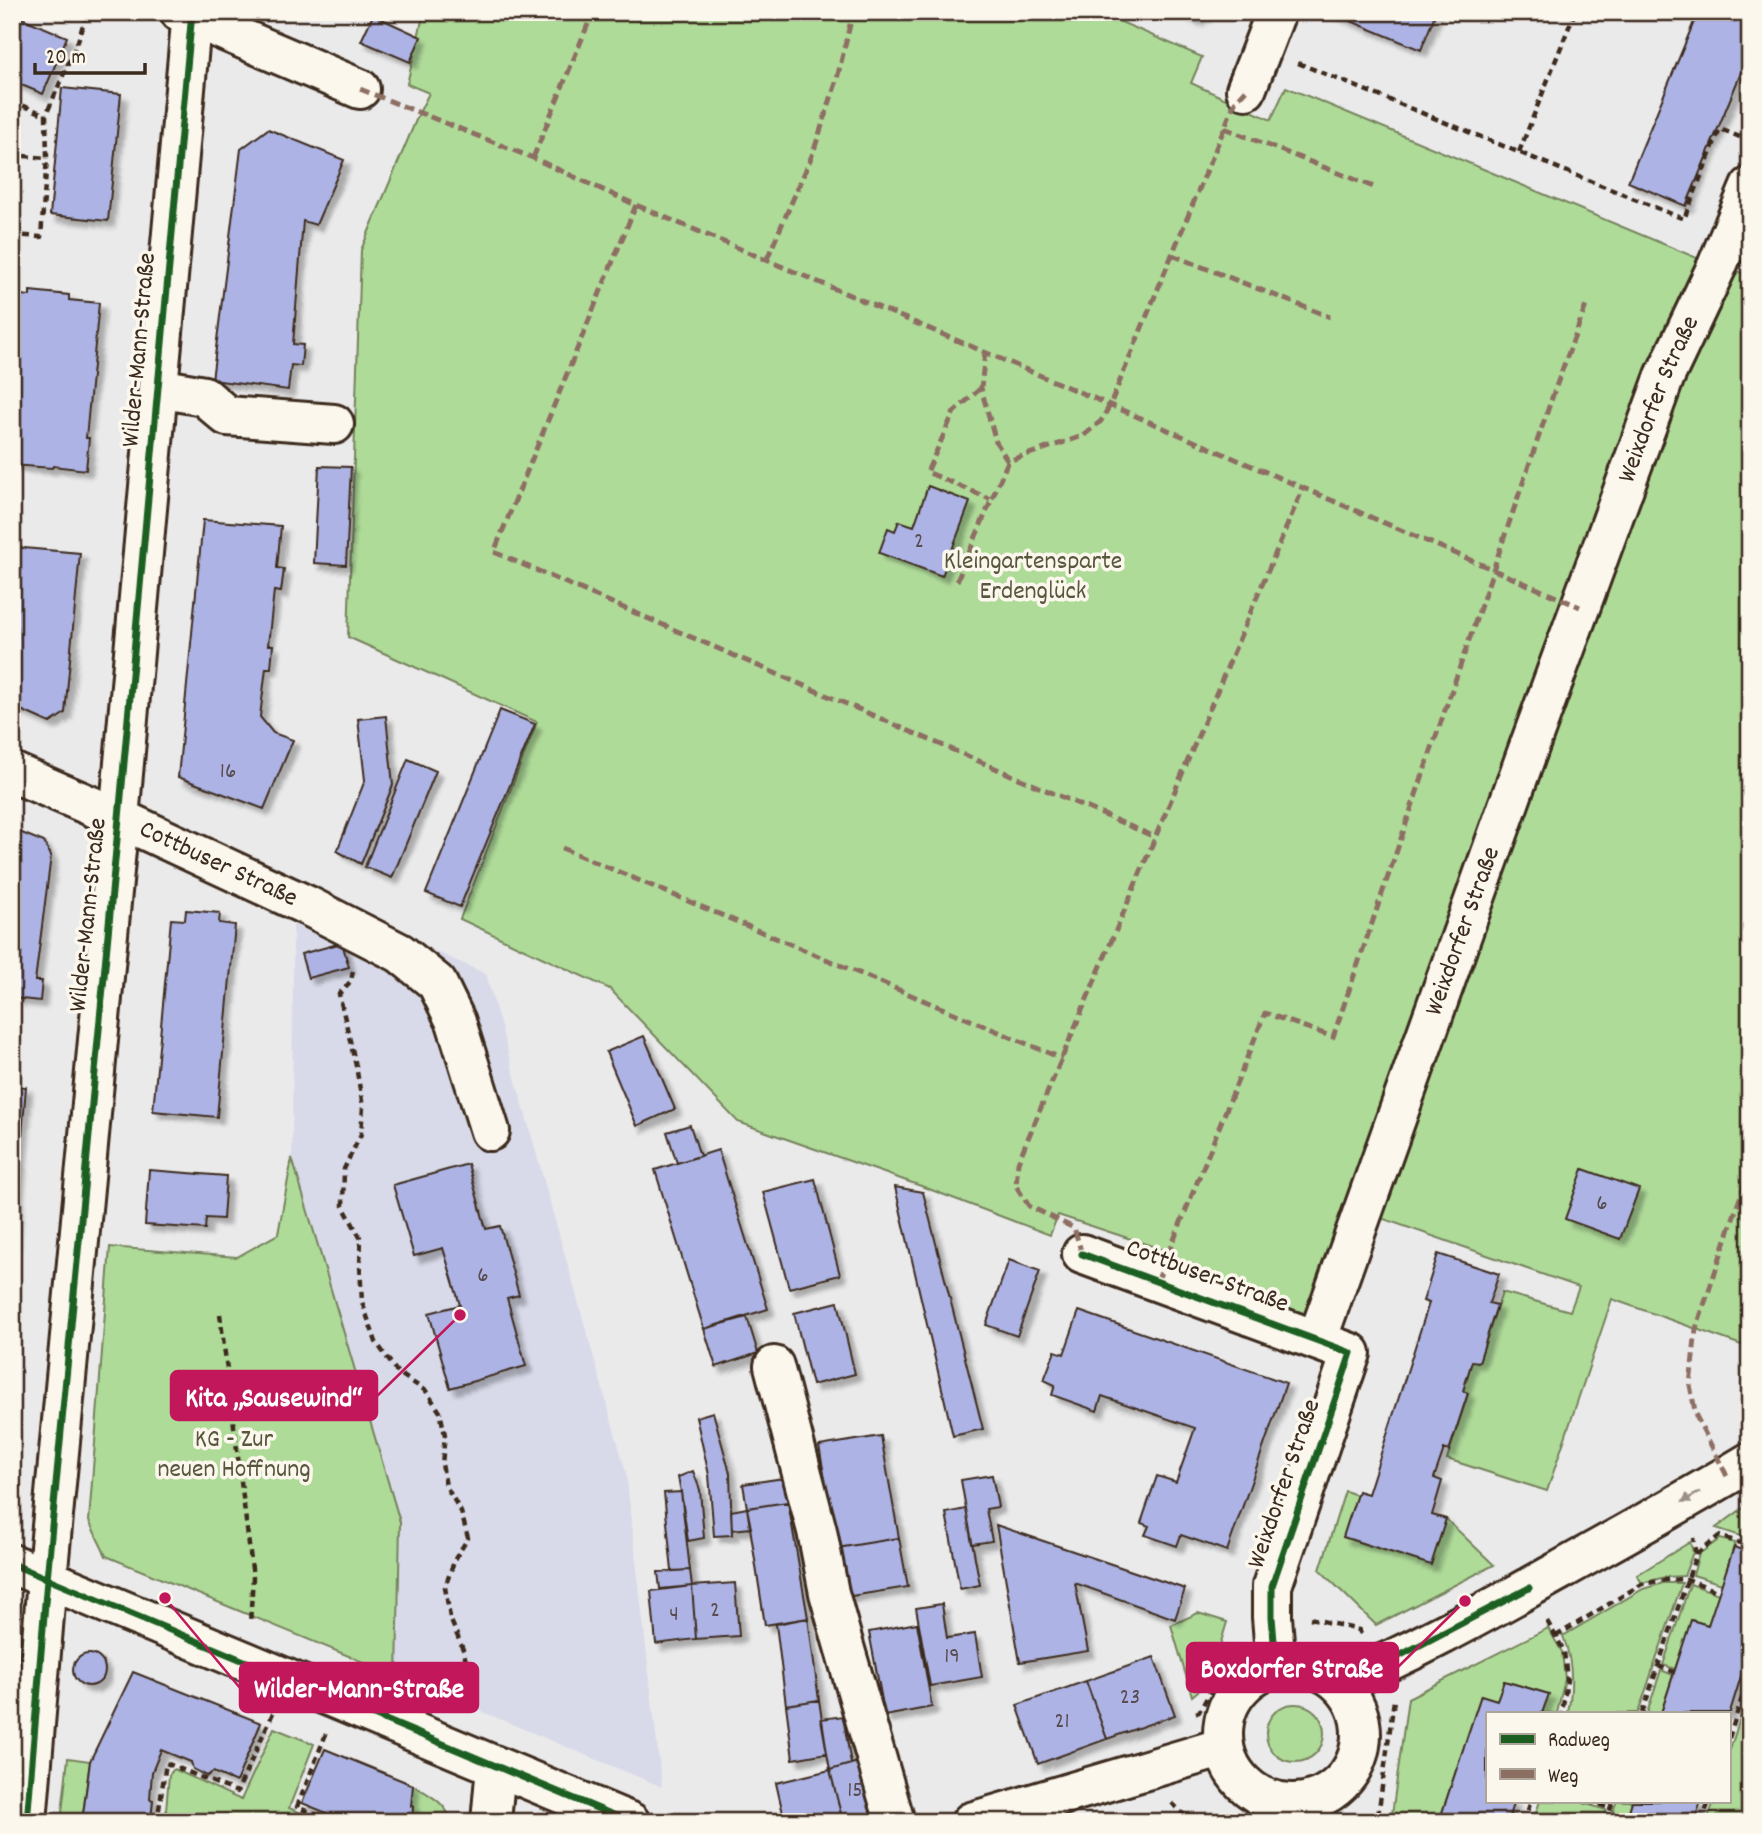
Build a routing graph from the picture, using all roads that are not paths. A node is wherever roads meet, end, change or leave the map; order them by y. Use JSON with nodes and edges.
{"nodes":[{"id":1,"x":1276,"y":12,"type":"edge"},
{"id":2,"x":187,"y":14,"type":"edge"},
{"id":3,"x":360,"y":89,"type":"dead end"},
{"id":4,"x":1246,"y":90,"type":"dead end"},
{"id":5,"x":1750,"y":187,"type":"edge"},
{"id":6,"x":158,"y":388,"type":"junction"},
{"id":7,"x":334,"y":424,"type":"dead end"},
{"id":8,"x":12,"y":772,"type":"edge"},
{"id":9,"x":119,"y":818,"type":"junction"},
{"id":10,"x":490,"y":1131,"type":"dead end"},
{"id":11,"x":1082,"y":1254,"type":"dead end"},
{"id":12,"x":1317,"y":1340,"type":"junction"},
{"id":13,"x":774,"y":1366,"type":"dead end"},
{"id":14,"x":1750,"y":1462,"type":"edge"},
{"id":15,"x":12,"y":1564,"type":"edge"},
{"id":16,"x":47,"y":1579,"type":"junction"},
{"id":17,"x":1276,"y":1666,"type":"junction"},
{"id":18,"x":1340,"y":1683,"type":"junction"},
{"id":19,"x":1224,"y":1747,"type":"junction"},
{"id":20,"x":496,"y":1766,"type":"junction"},
{"id":21,"x":1324,"y":1810,"type":"edge"},
{"id":22,"x":27,"y":1822,"type":"edge"},
{"id":23,"x":491,"y":1822,"type":"edge"},
{"id":24,"x":630,"y":1822,"type":"edge"},
{"id":25,"x":895,"y":1822,"type":"edge"},
{"id":26,"x":971,"y":1822,"type":"edge"}],
"edges":[{"from":1,"to":4,"type":"street"},
{"from":2,"to":3,"type":"street"},
{"from":2,"to":6,"type":"street","name":"Wilder-Mann-Straße"},
{"from":5,"to":12,"type":"street","name":"Weixdorfer Straße"},
{"from":6,"to":7,"type":"street"},
{"from":6,"to":9,"type":"street","name":"Wilder-Mann-Straße"},
{"from":8,"to":9,"type":"street","name":"Cottbuser Straße"},
{"from":9,"to":10,"type":"street","name":"Cottbuser Straße"},
{"from":9,"to":16,"type":"street","name":"Wilder-Mann-Straße"},
{"from":11,"to":12,"type":"street","name":"Cottbuser Straße"},
{"from":12,"to":17,"type":"street","name":"Weixdorfer Straße"},
{"from":13,"to":25,"type":"street"},
{"from":14,"to":18,"type":"street","one_way":true},
{"from":15,"to":16,"type":"street"},
{"from":16,"to":20,"type":"street"},
{"from":16,"to":22,"type":"street","name":"Wilder-Mann-Straße"},
{"from":17,"to":18,"type":"street"},
{"from":17,"to":19,"type":"street"},
{"from":18,"to":21,"type":"street"},
{"from":19,"to":21,"type":"street"},
{"from":19,"to":26,"type":"street"},
{"from":20,"to":23,"type":"street"},
{"from":20,"to":24,"type":"street"}]}
